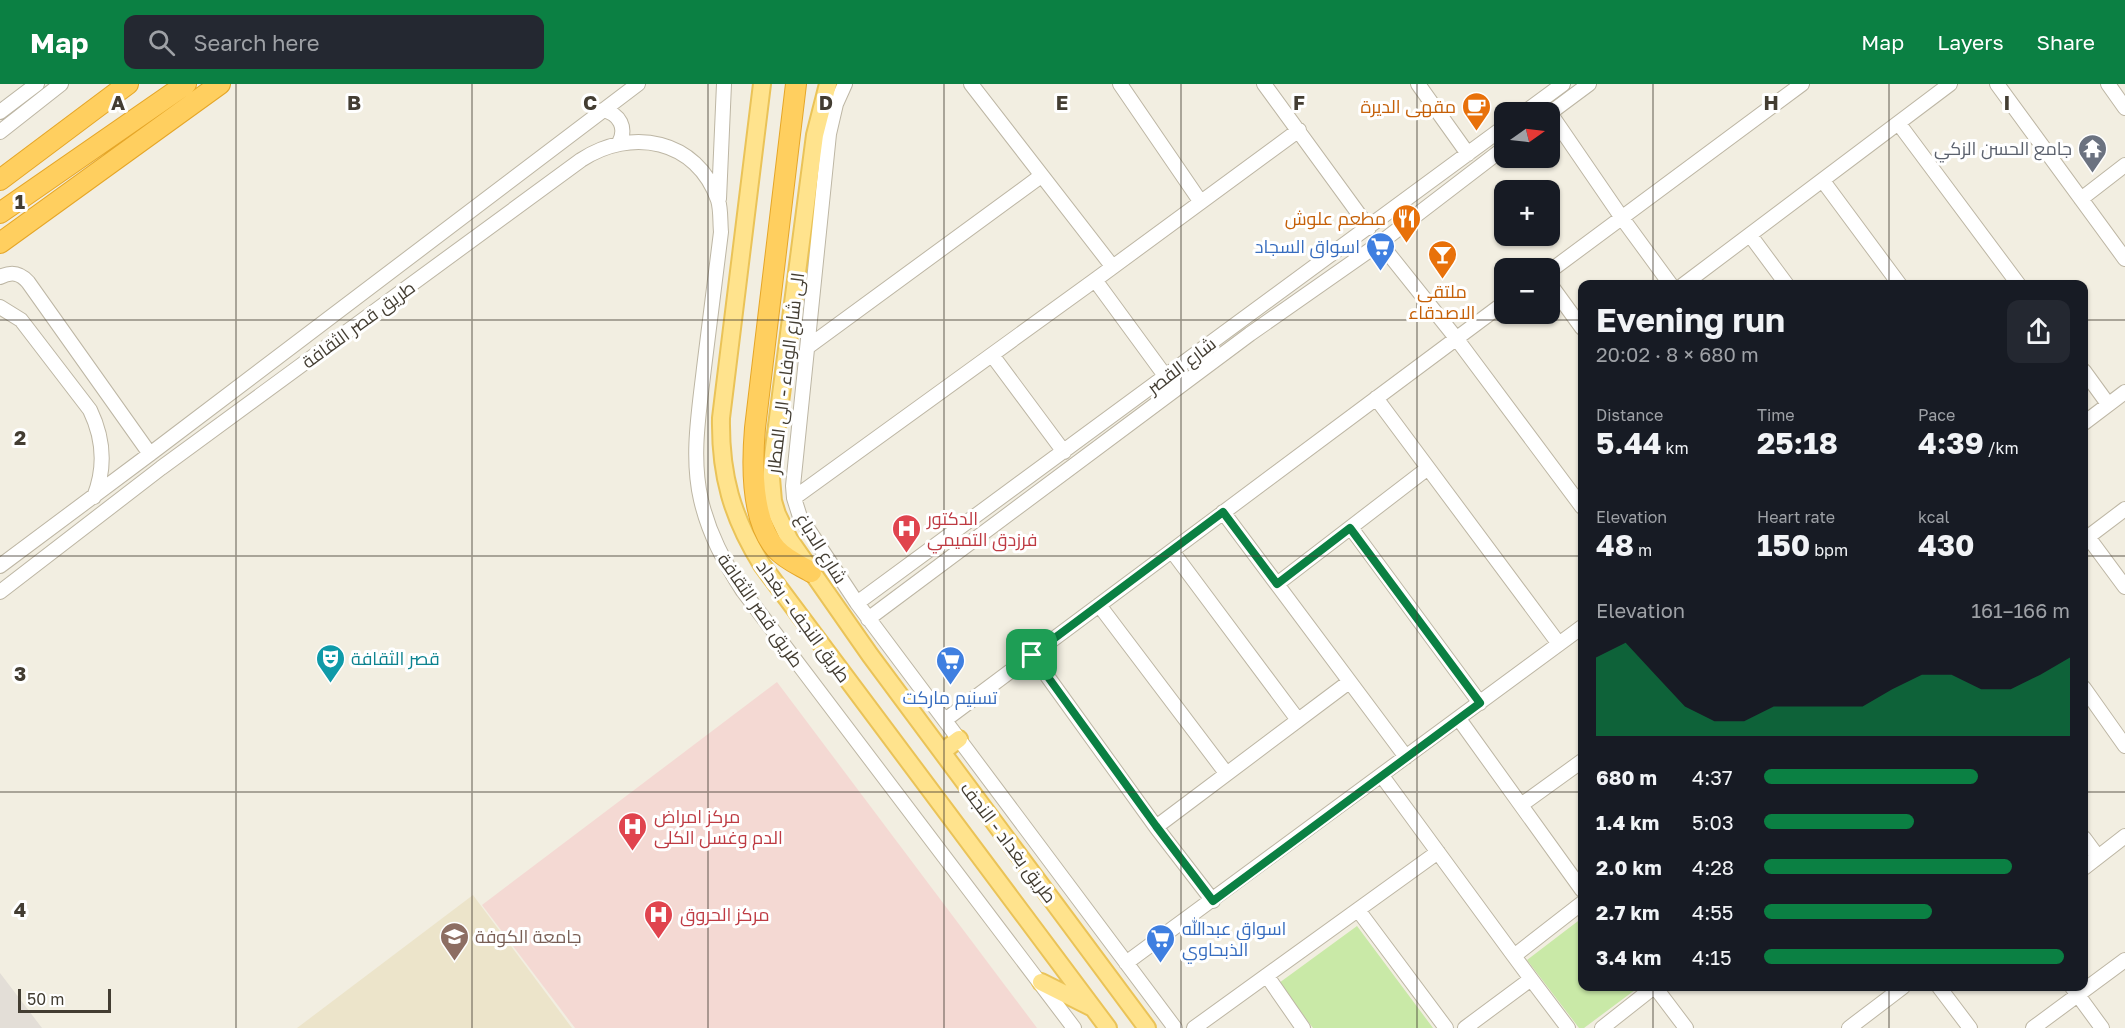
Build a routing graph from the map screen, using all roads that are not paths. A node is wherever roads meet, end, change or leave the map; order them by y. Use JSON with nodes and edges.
{"nodes":[{"id":1,"x":37,"y":84,"type":"edge"},
{"id":2,"x":61,"y":84,"type":"edge"},
{"id":3,"x":128,"y":84,"type":"edge"},
{"id":4,"x":186,"y":84,"type":"edge"},
{"id":5,"x":220,"y":84,"type":"edge"},
{"id":6,"x":638,"y":84,"type":"edge"},
{"id":7,"x":724,"y":84,"type":"edge"},
{"id":8,"x":762,"y":84,"type":"edge"},
{"id":9,"x":796,"y":84,"type":"edge"},
{"id":10,"x":828,"y":84,"type":"edge"},
{"id":11,"x":845,"y":84,"type":"edge"},
{"id":12,"x":971,"y":84,"type":"edge"},
{"id":13,"x":1120,"y":84,"type":"edge"},
{"id":14,"x":1264,"y":84,"type":"edge"},
{"id":15,"x":1418,"y":84,"type":"edge"},
{"id":16,"x":1562,"y":84,"type":"edge"},
{"id":17,"x":1589,"y":84,"type":"edge"},
{"id":18,"x":1802,"y":84,"type":"edge"},
{"id":19,"x":1950,"y":84,"type":"edge"},
{"id":20,"x":1997,"y":84,"type":"edge"},
{"id":21,"x":2108,"y":84,"type":"edge"},
{"id":22,"x":116,"y":90,"type":"edge"},
{"id":23,"x":1538,"y":102,"type":"edge"},
{"id":24,"x":1560,"y":106,"type":"edge"},
{"id":25,"x":2125,"y":108,"type":"edge"},
{"id":26,"x":603,"y":110,"type":"junction"},
{"id":27,"x":0,"y":112,"type":"edge"},
{"id":28,"x":1899,"y":124,"type":"junction"},
{"id":29,"x":1560,"y":128,"type":"edge"},
{"id":30,"x":1299,"y":130,"type":"junction"},
{"id":31,"x":0,"y":132,"type":"edge"},
{"id":32,"x":1494,"y":134,"type":"edge"},
{"id":33,"x":619,"y":143,"type":"junction"},
{"id":34,"x":1468,"y":154,"type":"junction"},
{"id":35,"x":1494,"y":156,"type":"edge"},
{"id":36,"x":2125,"y":165,"type":"edge"},
{"id":37,"x":1041,"y":176,"type":"junction"},
{"id":38,"x":0,"y":180,"type":"edge"},
{"id":39,"x":1823,"y":181,"type":"junction"},
{"id":40,"x":2081,"y":199,"type":"junction"},
{"id":41,"x":1200,"y":201,"type":"junction"},
{"id":42,"x":719,"y":203,"type":"junction"},
{"id":43,"x":0,"y":213,"type":"edge"},
{"id":44,"x":1622,"y":218,"type":"junction"},
{"id":45,"x":1369,"y":228,"type":"junction"},
{"id":46,"x":1750,"y":235,"type":"junction"},
{"id":47,"x":0,"y":243,"type":"edge"},
{"id":48,"x":1380,"y":243,"type":"junction"},
{"id":49,"x":2125,"y":259,"type":"edge"},
{"id":50,"x":1560,"y":264,"type":"edge"},
{"id":51,"x":1112,"y":266,"type":"junction"},
{"id":52,"x":0,"y":277,"type":"edge"},
{"id":53,"x":1095,"y":280,"type":"junction"},
{"id":54,"x":1667,"y":280,"type":"edge"},
{"id":55,"x":1690,"y":280,"type":"edge"},
{"id":56,"x":1783,"y":280,"type":"edge"},
{"id":57,"x":1896,"y":280,"type":"edge"},
{"id":58,"x":2015,"y":280,"type":"edge"},
{"id":59,"x":1560,"y":298,"type":"edge"},
{"id":60,"x":0,"y":307,"type":"edge"},
{"id":61,"x":1255,"y":310,"type":"junction"},
{"id":62,"x":1494,"y":310,"type":"edge"},
{"id":63,"x":1578,"y":322,"type":"edge"},
{"id":64,"x":1265,"y":324,"type":"junction"},
{"id":65,"x":1219,"y":337,"type":"junction"},
{"id":66,"x":1456,"y":338,"type":"junction"},
{"id":67,"x":809,"y":346,"type":"junction"},
{"id":68,"x":1228,"y":351,"type":"junction"},
{"id":69,"x":992,"y":355,"type":"junction"},
{"id":70,"x":1166,"y":376,"type":"junction"},
{"id":71,"x":2088,"y":376,"type":"edge"},
{"id":72,"x":2125,"y":392,"type":"edge"},
{"id":73,"x":1376,"y":398,"type":"junction"},
{"id":74,"x":2108,"y":404,"type":"junction"},
{"id":75,"x":2088,"y":420,"type":"edge"},
{"id":76,"x":1064,"y":452,"type":"junction"},
{"id":77,"x":150,"y":454,"type":"junction"},
{"id":78,"x":1428,"y":468,"type":"junction"},
{"id":79,"x":93,"y":496,"type":"junction"},
{"id":80,"x":794,"y":498,"type":"junction"},
{"id":81,"x":1578,"y":502,"type":"edge"},
{"id":82,"x":2125,"y":508,"type":"edge"},
{"id":83,"x":1223,"y":512,"type":"junction"},
{"id":84,"x":1350,"y":528,"type":"junction"},
{"id":85,"x":2088,"y":536,"type":"edge"},
{"id":86,"x":2088,"y":541,"type":"edge"},
{"id":87,"x":1172,"y":550,"type":"junction"},
{"id":88,"x":0,"y":566,"type":"edge"},
{"id":89,"x":811,"y":572,"type":"junction"},
{"id":90,"x":1277,"y":584,"type":"junction"},
{"id":91,"x":2125,"y":587,"type":"edge"},
{"id":92,"x":0,"y":592,"type":"edge"},
{"id":93,"x":857,"y":603,"type":"junction"},
{"id":94,"x":1099,"y":605,"type":"junction"},
{"id":95,"x":868,"y":619,"type":"junction"},
{"id":96,"x":1578,"y":630,"type":"edge"},
{"id":97,"x":1559,"y":644,"type":"junction"},
{"id":98,"x":870,"y":655,"type":"joint"},
{"id":99,"x":1032,"y":655,"type":"junction"},
{"id":100,"x":1349,"y":681,"type":"junction"},
{"id":101,"x":2088,"y":692,"type":"edge"},
{"id":102,"x":1480,"y":703,"type":"junction"},
{"id":103,"x":1459,"y":719,"type":"junction"},
{"id":104,"x":945,"y":720,"type":"junction"},
{"id":105,"x":1298,"y":720,"type":"junction"},
{"id":106,"x":2119,"y":726,"type":"edge"},
{"id":107,"x":959,"y":739,"type":"junction"},
{"id":108,"x":2125,"y":746,"type":"edge"},
{"id":109,"x":942,"y":752,"type":"junction"},
{"id":110,"x":1406,"y":757,"type":"junction"},
{"id":111,"x":1578,"y":763,"type":"edge"},
{"id":112,"x":1226,"y":773,"type":"junction"},
{"id":113,"x":1382,"y":776,"type":"junction"},
{"id":114,"x":1521,"y":805,"type":"junction"},
{"id":115,"x":1156,"y":826,"type":"junction"},
{"id":116,"x":2125,"y":836,"type":"edge"},
{"id":117,"x":2088,"y":844,"type":"edge"},
{"id":118,"x":1438,"y":852,"type":"junction"},
{"id":119,"x":2097,"y":857,"type":"junction"},
{"id":120,"x":2088,"y":865,"type":"edge"},
{"id":121,"x":1578,"y":884,"type":"edge"},
{"id":122,"x":1213,"y":901,"type":"junction"},
{"id":123,"x":1578,"y":906,"type":"edge"},
{"id":124,"x":1358,"y":910,"type":"junction"},
{"id":125,"x":1514,"y":956,"type":"junction"},
{"id":126,"x":2125,"y":960,"type":"edge"},
{"id":127,"x":1126,"y":963,"type":"junction"},
{"id":128,"x":1267,"y":976,"type":"junction"},
{"id":129,"x":1531,"y":979,"type":"junction"},
{"id":130,"x":1041,"y":982,"type":"junction"},
{"id":131,"x":2088,"y":982,"type":"edge"},
{"id":132,"x":1650,"y":991,"type":"edge"},
{"id":133,"x":1658,"y":991,"type":"edge"},
{"id":134,"x":1898,"y":991,"type":"edge"},
{"id":135,"x":1943,"y":991,"type":"edge"},
{"id":136,"x":2074,"y":991,"type":"edge"},
{"id":137,"x":1094,"y":1008,"type":"junction"},
{"id":138,"x":1074,"y":1028,"type":"edge"},
{"id":139,"x":1108,"y":1028,"type":"edge"},
{"id":140,"x":1147,"y":1028,"type":"edge"},
{"id":141,"x":1175,"y":1028,"type":"edge"},
{"id":142,"x":1194,"y":1028,"type":"edge"},
{"id":143,"x":1303,"y":1028,"type":"edge"},
{"id":144,"x":1446,"y":1028,"type":"edge"},
{"id":145,"x":1465,"y":1028,"type":"edge"},
{"id":146,"x":1568,"y":1028,"type":"edge"},
{"id":147,"x":1602,"y":1028,"type":"edge"},
{"id":148,"x":1686,"y":1028,"type":"edge"},
{"id":149,"x":1849,"y":1028,"type":"edge"},
{"id":150,"x":1970,"y":1028,"type":"edge"},
{"id":151,"x":2032,"y":1028,"type":"edge"},
{"id":152,"x":2102,"y":1028,"type":"edge"}],
"edges":[{"from":1,"to":27,"type":"street"},
{"from":2,"to":31,"type":"street"},
{"from":3,"to":22,"type":"highway"},
{"from":4,"to":43,"type":"highway"},
{"from":5,"to":47,"type":"highway"},
{"from":6,"to":26,"type":"street","name":"طريق قصر الثقافة"},
{"from":7,"to":42,"type":"street","name":"طريق قصر الثقافة"},
{"from":8,"to":137,"type":"main road","name":"طريق النجف - بغداد"},
{"from":9,"to":89,"type":"highway"},
{"from":10,"to":89,"type":"main road","name":"الى شارع الوفاء - الى المطار"},
{"from":11,"to":67,"type":"street","name":"شارع الدباغ"},
{"from":12,"to":37,"type":"street"},
{"from":13,"to":41,"type":"street"},
{"from":14,"to":30,"type":"street"},
{"from":15,"to":34,"type":"street"},
{"from":16,"to":23,"type":"street"},
{"from":17,"to":24,"type":"street"},
{"from":18,"to":44,"type":"street"},
{"from":19,"to":28,"type":"street"},
{"from":20,"to":40,"type":"street"},
{"from":21,"to":25,"type":"street"},
{"from":22,"to":38,"type":"highway"},
{"from":26,"to":33,"type":"street"},
{"from":26,"to":77,"type":"street","name":"طريق قصر الثقافة"},
{"from":28,"to":39,"type":"street"},
{"from":28,"to":58,"type":"street"},
{"from":29,"to":44,"type":"street"},
{"from":30,"to":41,"type":"street"},
{"from":30,"to":45,"type":"street"},
{"from":32,"to":34,"type":"street","name":"شارع القصر"},
{"from":33,"to":42,"type":"street","name":"طريق قصر الثقافة"},
{"from":33,"to":92,"type":"street","name":"طريق قصر الثقافة"},
{"from":34,"to":45,"type":"street","name":"شارع القصر"},
{"from":35,"to":48,"type":"street","name":"شارع القصر"},
{"from":36,"to":40,"type":"street"},
{"from":37,"to":51,"type":"street"},
{"from":37,"to":67,"type":"street"},
{"from":39,"to":46,"type":"street"},
{"from":39,"to":57,"type":"street"},
{"from":40,"to":49,"type":"street"},
{"from":41,"to":51,"type":"street"},
{"from":42,"to":130,"type":"street","name":"طريق قصر الثقافة"},
{"from":44,"to":50,"type":"street"},
{"from":44,"to":54,"type":"street"},
{"from":45,"to":61,"type":"street","name":"شارع القصر"},
{"from":46,"to":55,"type":"street"},
{"from":46,"to":56,"type":"street"},
{"from":48,"to":64,"type":"street","name":"شارع القصر"},
{"from":48,"to":66,"type":"street"},
{"from":51,"to":53,"type":"street"},
{"from":52,"to":77,"type":"street"},
{"from":53,"to":69,"type":"street"},
{"from":53,"to":70,"type":"street"},
{"from":59,"to":63,"type":"street"},
{"from":60,"to":79,"type":"street"},
{"from":61,"to":64,"type":"street"},
{"from":61,"to":65,"type":"street","name":"شارع القصر"},
{"from":62,"to":66,"type":"street"},
{"from":64,"to":68,"type":"street","name":"شارع القصر"},
{"from":65,"to":68,"type":"street"},
{"from":65,"to":70,"type":"street","name":"شارع القصر"},
{"from":66,"to":73,"type":"street"},
{"from":66,"to":81,"type":"street"},
{"from":67,"to":80,"type":"street","name":"شارع الدباغ"},
{"from":68,"to":95,"type":"street","name":"شارع القصر"},
{"from":69,"to":76,"type":"street"},
{"from":69,"to":80,"type":"street"},
{"from":70,"to":76,"type":"street","name":"شارع القصر"},
{"from":71,"to":74,"type":"street"},
{"from":72,"to":74,"type":"street"},
{"from":73,"to":78,"type":"street"},
{"from":73,"to":83,"type":"street"},
{"from":74,"to":75,"type":"street"},
{"from":76,"to":93,"type":"street","name":"شارع القصر"},
{"from":77,"to":79,"type":"street","name":"طريق قصر الثقافة"},
{"from":78,"to":84,"type":"street"},
{"from":78,"to":97,"type":"street"},
{"from":79,"to":88,"type":"street","name":"طريق قصر الثقافة"},
{"from":80,"to":93,"type":"street","name":"شارع الدباغ"},
{"from":82,"to":85,"type":"street"},
{"from":83,"to":87,"type":"street"},
{"from":83,"to":90,"type":"street"},
{"from":84,"to":90,"type":"street"},
{"from":84,"to":102,"type":"street"},
{"from":86,"to":91,"type":"street"},
{"from":87,"to":94,"type":"street"},
{"from":87,"to":105,"type":"street"},
{"from":89,"to":98,"type":"main road","name":"الى شارع الوفاء - الى المطار"},
{"from":90,"to":100,"type":"street"},
{"from":93,"to":95,"type":"street","name":"شارع الدباغ"},
{"from":94,"to":99,"type":"street"},
{"from":94,"to":112,"type":"street"},
{"from":95,"to":104,"type":"street","name":"شارع الدباغ"},
{"from":96,"to":97,"type":"street"},
{"from":97,"to":102,"type":"street"},
{"from":98,"to":109,"type":"main road","name":"طريق بغداد - النجف"},
{"from":99,"to":104,"type":"street"},
{"from":99,"to":115,"type":"street"},
{"from":100,"to":105,"type":"street"},
{"from":100,"to":110,"type":"street"},
{"from":101,"to":106,"type":"street"},
{"from":102,"to":103,"type":"street"},
{"from":103,"to":110,"type":"street"},
{"from":103,"to":114,"type":"street"},
{"from":104,"to":107,"type":"street","name":"شارع الدباغ"},
{"from":105,"to":112,"type":"street"},
{"from":106,"to":108,"type":"street"},
{"from":107,"to":109,"type":"main road"},
{"from":107,"to":127,"type":"street","name":"شارع الدباغ"},
{"from":109,"to":140,"type":"main road","name":"طريق بغداد - النجف"},
{"from":110,"to":113,"type":"street"},
{"from":111,"to":114,"type":"street"},
{"from":112,"to":115,"type":"street"},
{"from":113,"to":118,"type":"street"},
{"from":113,"to":122,"type":"street"},
{"from":114,"to":121,"type":"street"},
{"from":115,"to":122,"type":"street"},
{"from":116,"to":119,"type":"street"},
{"from":117,"to":119,"type":"street"},
{"from":118,"to":124,"type":"street"},
{"from":118,"to":125,"type":"street"},
{"from":119,"to":120,"type":"street"},
{"from":122,"to":127,"type":"street"},
{"from":123,"to":125,"type":"street"},
{"from":124,"to":128,"type":"street"},
{"from":124,"to":144,"type":"street"},
{"from":125,"to":129,"type":"street"},
{"from":126,"to":131,"type":"street"},
{"from":127,"to":141,"type":"street","name":"شارع الدباغ"},
{"from":128,"to":142,"type":"street"},
{"from":128,"to":143,"type":"street"},
{"from":129,"to":145,"type":"street"},
{"from":129,"to":146,"type":"street"},
{"from":130,"to":137,"type":"main road"},
{"from":130,"to":138,"type":"street","name":"طريق قصر الثقافة"},
{"from":132,"to":147,"type":"street"},
{"from":133,"to":148,"type":"street"},
{"from":134,"to":149,"type":"street"},
{"from":135,"to":150,"type":"street"},
{"from":136,"to":151,"type":"street"},
{"from":136,"to":152,"type":"street"},
{"from":137,"to":139,"type":"main road","name":"طريق النجف - بغداد"}]}
